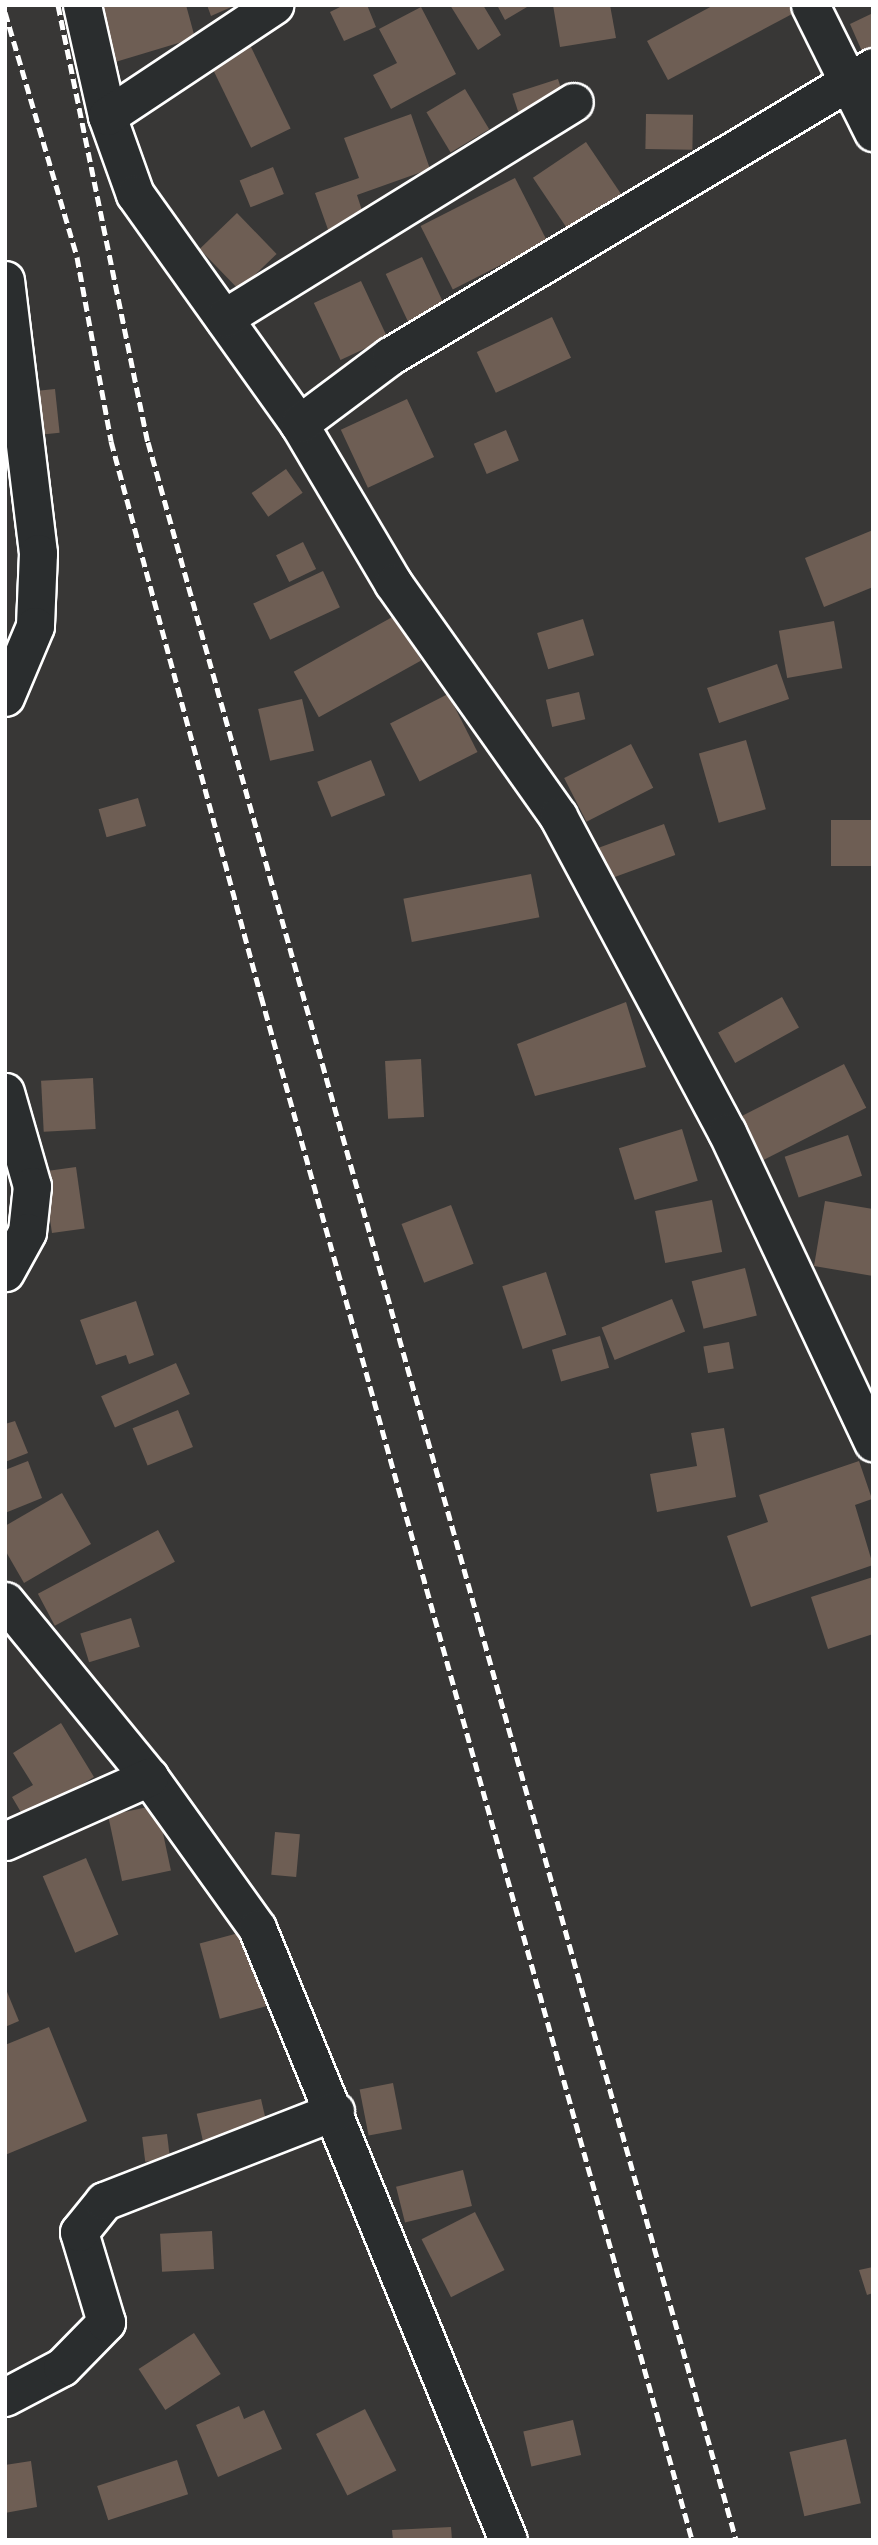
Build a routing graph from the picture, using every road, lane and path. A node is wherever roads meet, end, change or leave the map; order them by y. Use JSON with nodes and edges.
{"nodes":[{"id":1,"x":82,"y":5,"type":"edge"},
{"id":2,"x":274,"y":5,"type":"edge"},
{"id":3,"x":810,"y":5,"type":"edge"},
{"id":4,"x":861,"y":74,"type":"edge"},
{"id":5,"x":574,"y":103,"type":"dead end"},
{"id":6,"x":107,"y":116,"type":"junction"},
{"id":7,"x":873,"y":132,"type":"edge"},
{"id":8,"x":5,"y":280,"type":"edge"},
{"id":9,"x":224,"y":318,"type":"junction"},
{"id":10,"x":8,"y":326,"type":"edge"},
{"id":11,"x":299,"y":424,"type":"junction"},
{"id":12,"x":5,"y":697,"type":"edge"},
{"id":13,"x":5,"y":1092,"type":"edge"},
{"id":14,"x":5,"y":1272,"type":"edge"},
{"id":15,"x":873,"y":1441,"type":"edge"},
{"id":16,"x":5,"y":1601,"type":"edge"},
{"id":17,"x":149,"y":1777,"type":"junction"},
{"id":18,"x":5,"y":1841,"type":"edge"},
{"id":19,"x":335,"y":2111,"type":"junction"},
{"id":20,"x":5,"y":2397,"type":"edge"},
{"id":21,"x":508,"y":2540,"type":"edge"}],
"edges":[{"from":1,"to":6,"type":"street"},
{"from":2,"to":6,"type":"street"},
{"from":3,"to":4,"type":"street"},
{"from":4,"to":7,"type":"street"},
{"from":4,"to":11,"type":"street"},
{"from":5,"to":9,"type":"street"},
{"from":6,"to":9,"type":"street"},
{"from":8,"to":10,"type":"street"},
{"from":9,"to":11,"type":"street"},
{"from":10,"to":12,"type":"street"},
{"from":11,"to":15,"type":"street"},
{"from":13,"to":14,"type":"street"},
{"from":16,"to":17,"type":"street"},
{"from":17,"to":18,"type":"street"},
{"from":17,"to":19,"type":"street"},
{"from":19,"to":20,"type":"street"},
{"from":19,"to":21,"type":"street"}]}
